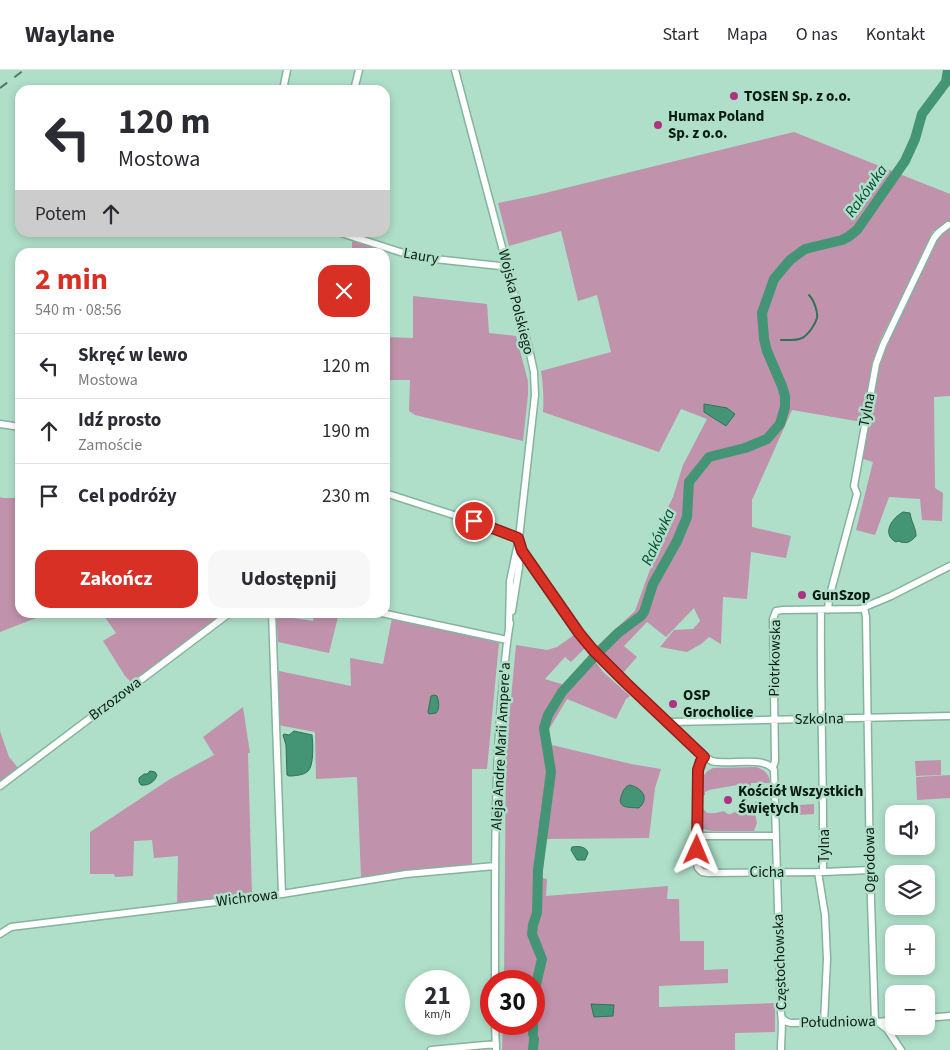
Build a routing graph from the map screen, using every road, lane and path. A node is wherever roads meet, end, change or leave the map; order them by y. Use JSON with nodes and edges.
{"nodes":[{"id":1,"x":287,"y":70,"type":"edge"},
{"id":2,"x":359,"y":70,"type":"edge"},
{"id":3,"x":455,"y":70,"type":"edge"},
{"id":4,"x":284,"y":85,"type":"edge"},
{"id":5,"x":355,"y":85,"type":"edge"},
{"id":6,"x":948,"y":225,"type":"dead end"},
{"id":7,"x":353,"y":237,"type":"edge"},
{"id":8,"x":385,"y":248,"type":"edge"},
{"id":9,"x":390,"y":250,"type":"edge"},
{"id":10,"x":506,"y":265,"type":"junction"},
{"id":11,"x":0,"y":424,"type":"edge"},
{"id":12,"x":15,"y":426,"type":"edge"},
{"id":13,"x":390,"y":495,"type":"edge"},
{"id":14,"x":518,"y":538,"type":"junction"},
{"id":15,"x":531,"y":564,"type":"junction"},
{"id":16,"x":950,"y":566,"type":"edge"},
{"id":17,"x":519,"y":567,"type":"junction"},
{"id":18,"x":864,"y":608,"type":"junction"},
{"id":19,"x":821,"y":610,"type":"junction"},
{"id":20,"x":828,"y":610,"type":"junction"},
{"id":21,"x":390,"y":615,"type":"edge"},
{"id":22,"x":223,"y":618,"type":"edge"},
{"id":23,"x":272,"y":618,"type":"edge"},
{"id":24,"x":509,"y":626,"type":"junction"},
{"id":25,"x":508,"y":640,"type":"junction"},
{"id":26,"x":950,"y":716,"type":"edge"},
{"id":27,"x":868,"y":718,"type":"junction"},
{"id":28,"x":821,"y":719,"type":"junction"},
{"id":29,"x":774,"y":720,"type":"junction"},
{"id":30,"x":689,"y":722,"type":"junction"},
{"id":31,"x":668,"y":724,"type":"junction"},
{"id":32,"x":683,"y":738,"type":"junction"},
{"id":33,"x":704,"y":757,"type":"junction"},
{"id":34,"x":773,"y":767,"type":"junction"},
{"id":35,"x":0,"y":786,"type":"edge"},
{"id":36,"x":698,"y":836,"type":"junction"},
{"id":37,"x":776,"y":836,"type":"junction"},
{"id":38,"x":496,"y":866,"type":"junction"},
{"id":39,"x":870,"y":870,"type":"junction"},
{"id":40,"x":777,"y":872,"type":"junction"},
{"id":41,"x":821,"y":872,"type":"junction"},
{"id":42,"x":282,"y":894,"type":"junction"},
{"id":43,"x":0,"y":934,"type":"edge"},
{"id":44,"x":495,"y":970,"type":"edge"},
{"id":45,"x":950,"y":1016,"type":"edge"},
{"id":46,"x":935,"y":1017,"type":"edge"},
{"id":47,"x":783,"y":1020,"type":"junction"},
{"id":48,"x":824,"y":1022,"type":"junction"},
{"id":49,"x":885,"y":1022,"type":"edge"},
{"id":50,"x":877,"y":1023,"type":"junction"},
{"id":51,"x":496,"y":1047,"type":"edge"},
{"id":52,"x":431,"y":1050,"type":"edge"},
{"id":53,"x":781,"y":1050,"type":"edge"},
{"id":54,"x":901,"y":1050,"type":"edge"}],
"edges":[{"from":1,"to":4,"type":"street"},
{"from":2,"to":5,"type":"street"},
{"from":3,"to":10,"type":"street","name":"Wojska Polskiego"},
{"from":6,"to":20,"type":"street","name":"Tylna"},
{"from":7,"to":8,"type":"street","name":"Laury"},
{"from":9,"to":10,"type":"street","name":"Laury"},
{"from":10,"to":14,"type":"street","name":"Wojska Polskiego"},
{"from":11,"to":12,"type":"street"},
{"from":13,"to":14,"type":"street"},
{"from":14,"to":15,"type":"street"},
{"from":14,"to":17,"type":"street","name":"Aleja Andre Marii Ampere'a"},
{"from":14,"to":24,"type":"street","name":"Aleja Andre Marii Ampere'a"},
{"from":15,"to":17,"type":"street"},
{"from":15,"to":31,"type":"street"},
{"from":16,"to":18,"type":"street","name":"Piotrkowska"},
{"from":17,"to":24,"type":"street","name":"Aleja Andre Marii Ampere'a"},
{"from":18,"to":20,"type":"street","name":"Piotrkowska"},
{"from":18,"to":27,"type":"street","name":"Ogrodowa"},
{"from":19,"to":20,"type":"street","name":"Piotrkowska"},
{"from":19,"to":28,"type":"street","name":"Tylna"},
{"from":19,"to":29,"type":"street","name":"Piotrkowska"},
{"from":21,"to":25,"type":"street"},
{"from":22,"to":35,"type":"street","name":"Brzozowa"},
{"from":23,"to":42,"type":"street"},
{"from":24,"to":25,"type":"street","name":"Aleja Andre Marii Ampere'a"},
{"from":25,"to":38,"type":"street","name":"Aleja Andre Marii Ampere'a"},
{"from":26,"to":27,"type":"street","name":"Szkolna"},
{"from":27,"to":28,"type":"street","name":"Szkolna"},
{"from":27,"to":39,"type":"street","name":"Ogrodowa"},
{"from":28,"to":29,"type":"street","name":"Szkolna"},
{"from":28,"to":41,"type":"street","name":"Tylna"},
{"from":29,"to":30,"type":"street","name":"Szkolna"},
{"from":29,"to":34,"type":"street","name":"Piotrkowska"},
{"from":30,"to":31,"type":"street","name":"Szkolna"},
{"from":30,"to":32,"type":"street"},
{"from":31,"to":32,"type":"street"},
{"from":32,"to":33,"type":"street"},
{"from":33,"to":34,"type":"street"},
{"from":33,"to":36,"type":"street"},
{"from":34,"to":37,"type":"street","name":"Piotrkowska"},
{"from":36,"to":37,"type":"street"},
{"from":36,"to":40,"type":"street","name":"Cicha"},
{"from":37,"to":40,"type":"street","name":"Częstochowska"},
{"from":38,"to":42,"type":"street","name":"Wichrowa"},
{"from":38,"to":44,"type":"street","name":"Aleja Andre Marii Ampere'a"},
{"from":39,"to":41,"type":"street","name":"Cicha"},
{"from":39,"to":50,"type":"street","name":"Ogrodowa"},
{"from":40,"to":41,"type":"street","name":"Cicha"},
{"from":40,"to":47,"type":"street","name":"Częstochowska"},
{"from":41,"to":48,"type":"street","name":"Tylna"},
{"from":42,"to":43,"type":"street","name":"Wichrowa"},
{"from":45,"to":46,"type":"street"},
{"from":47,"to":48,"type":"street","name":"Południowa"},
{"from":47,"to":53,"type":"street","name":"Częstochowska"},
{"from":48,"to":50,"type":"street","name":"Południowa"},
{"from":49,"to":50,"type":"street","name":"Południowa"},
{"from":50,"to":54,"type":"street"},
{"from":51,"to":52,"type":"street"}]}
